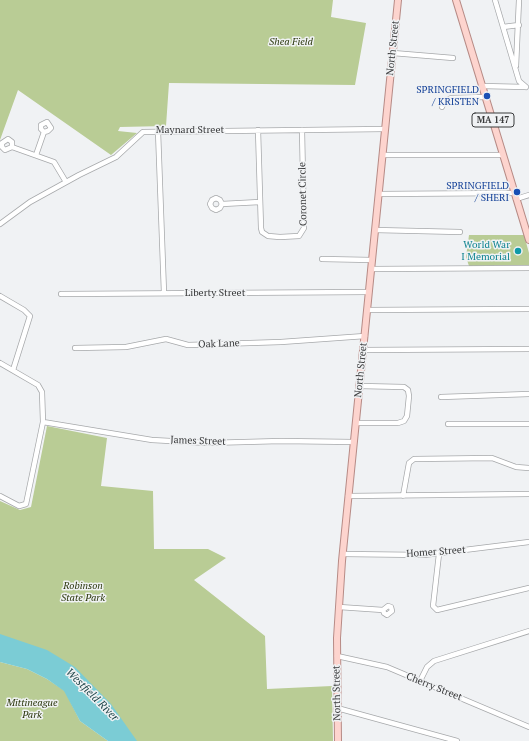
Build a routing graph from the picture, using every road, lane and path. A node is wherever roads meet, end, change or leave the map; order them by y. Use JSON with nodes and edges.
{"nodes":[{"id":1,"x":398,"y":0,"type":"edge"},
{"id":2,"x":456,"y":0,"type":"edge"},
{"id":3,"x":495,"y":0,"type":"edge"},
{"id":4,"x":520,"y":0,"type":"edge"},
{"id":5,"x":519,"y":25,"type":"junction"},
{"id":6,"x":503,"y":27,"type":"junction"},
{"id":7,"x":393,"y":53,"type":"junction"},
{"id":8,"x":453,"y":58,"type":"dead end"},
{"id":9,"x":516,"y":70,"type":"junction"},
{"id":10,"x":482,"y":86,"type":"junction"},
{"id":11,"x":528,"y":87,"type":"edge"},
{"id":12,"x":486,"y":97,"type":"junction"},
{"id":13,"x":442,"y":107,"type":"dead end"},
{"id":14,"x":385,"y":129,"type":"junction"},
{"id":15,"x":258,"y":130,"type":"junction"},
{"id":16,"x":302,"y":130,"type":"junction"},
{"id":17,"x":158,"y":131,"type":"junction"},
{"id":18,"x":44,"y":132,"type":"dead end"},
{"id":19,"x":12,"y":147,"type":"dead end"},
{"id":20,"x":36,"y":155,"type":"junction"},
{"id":21,"x":383,"y":155,"type":"junction"},
{"id":22,"x":503,"y":155,"type":"junction"},
{"id":23,"x":66,"y":182,"type":"junction"},
{"id":24,"x":379,"y":194,"type":"junction"},
{"id":25,"x":529,"y":195,"type":"edge"},
{"id":26,"x":515,"y":196,"type":"junction"},
{"id":27,"x":260,"y":202,"type":"junction"},
{"id":28,"x":222,"y":204,"type":"dead end"},
{"id":29,"x":0,"y":224,"type":"edge"},
{"id":30,"x":375,"y":230,"type":"junction"},
{"id":31,"x":460,"y":232,"type":"dead end"},
{"id":32,"x":529,"y":240,"type":"edge"},
{"id":33,"x":322,"y":259,"type":"dead end"},
{"id":34,"x":372,"y":260,"type":"junction"},
{"id":35,"x":529,"y":268,"type":"edge"},
{"id":36,"x":371,"y":269,"type":"junction"},
{"id":37,"x":369,"y":292,"type":"junction"},
{"id":38,"x":164,"y":293,"type":"junction"},
{"id":39,"x":61,"y":294,"type":"dead end"},
{"id":40,"x":0,"y":296,"type":"edge"},
{"id":41,"x":529,"y":309,"type":"edge"},
{"id":42,"x":367,"y":310,"type":"junction"},
{"id":43,"x":365,"y":336,"type":"junction"},
{"id":44,"x":75,"y":348,"type":"dead end"},
{"id":45,"x":529,"y":349,"type":"edge"},
{"id":46,"x":363,"y":350,"type":"junction"},
{"id":47,"x":0,"y":363,"type":"edge"},
{"id":48,"x":12,"y":370,"type":"junction"},
{"id":49,"x":360,"y":386,"type":"junction"},
{"id":50,"x":529,"y":394,"type":"edge"},
{"id":51,"x":440,"y":397,"type":"dead end"},
{"id":52,"x":43,"y":422,"type":"junction"},
{"id":53,"x":356,"y":423,"type":"junction"},
{"id":54,"x":448,"y":424,"type":"dead end"},
{"id":55,"x":529,"y":424,"type":"edge"},
{"id":56,"x":354,"y":442,"type":"junction"},
{"id":57,"x":529,"y":468,"type":"edge"},
{"id":58,"x":529,"y":494,"type":"edge"},
{"id":59,"x":0,"y":496,"type":"edge"},
{"id":60,"x":348,"y":496,"type":"junction"},
{"id":61,"x":403,"y":496,"type":"junction"},
{"id":62,"x":529,"y":542,"type":"edge"},
{"id":63,"x":343,"y":554,"type":"junction"},
{"id":64,"x":439,"y":554,"type":"junction"},
{"id":65,"x":529,"y":588,"type":"edge"},
{"id":66,"x":339,"y":606,"type":"junction"},
{"id":67,"x":383,"y":610,"type":"dead end"},
{"id":68,"x":529,"y":631,"type":"edge"},
{"id":69,"x":336,"y":656,"type":"junction"},
{"id":70,"x":420,"y":681,"type":"junction"},
{"id":71,"x":337,"y":708,"type":"junction"},
{"id":72,"x":529,"y":727,"type":"edge"},
{"id":73,"x":338,"y":741,"type":"edge"},
{"id":74,"x":457,"y":741,"type":"edge"}],
"edges":[{"from":1,"to":7,"type":"main road","name":"North Street"},
{"from":2,"to":10,"type":"main road","number":"MA 147"},
{"from":3,"to":6,"type":"street"},
{"from":4,"to":5,"type":"street"},
{"from":5,"to":6,"type":"street"},
{"from":5,"to":9,"type":"street"},
{"from":6,"to":9,"type":"street"},
{"from":7,"to":8,"type":"street"},
{"from":7,"to":14,"type":"main road","name":"North Street"},
{"from":9,"to":11,"type":"street"},
{"from":10,"to":11,"type":"street"},
{"from":10,"to":12,"type":"main road","number":"MA 147"},
{"from":12,"to":13,"type":"street"},
{"from":12,"to":22,"type":"main road","number":"MA 147"},
{"from":14,"to":16,"type":"street","name":"Maynard Street"},
{"from":14,"to":21,"type":"main road","name":"North Street"},
{"from":15,"to":16,"type":"street","name":"Maynard Street"},
{"from":15,"to":17,"type":"street","name":"Maynard Street"},
{"from":15,"to":27,"type":"street","name":"Coronet Circle"},
{"from":16,"to":27,"type":"street","name":"Coronet Circle"},
{"from":17,"to":23,"type":"street","name":"Maynard Street"},
{"from":17,"to":38,"type":"street"},
{"from":18,"to":20,"type":"street"},
{"from":19,"to":20,"type":"street"},
{"from":20,"to":23,"type":"street"},
{"from":21,"to":22,"type":"street"},
{"from":21,"to":24,"type":"main road","name":"North Street"},
{"from":22,"to":26,"type":"main road","number":"MA 147"},
{"from":23,"to":29,"type":"street","name":"Maynard Street"},
{"from":24,"to":26,"type":"street"},
{"from":24,"to":30,"type":"main road","name":"North Street"},
{"from":25,"to":26,"type":"street"},
{"from":26,"to":32,"type":"main road","number":"MA 147"},
{"from":27,"to":28,"type":"street"},
{"from":30,"to":31,"type":"street"},
{"from":30,"to":34,"type":"main road","name":"North Street"},
{"from":33,"to":34,"type":"street"},
{"from":34,"to":36,"type":"main road","name":"North Street"},
{"from":35,"to":36,"type":"street"},
{"from":36,"to":37,"type":"main road","name":"North Street"},
{"from":37,"to":38,"type":"street","name":"Liberty Street"},
{"from":37,"to":42,"type":"main road","name":"North Street"},
{"from":38,"to":39,"type":"street","name":"Liberty Street"},
{"from":40,"to":48,"type":"street"},
{"from":41,"to":42,"type":"street"},
{"from":42,"to":43,"type":"main road","name":"North Street"},
{"from":43,"to":44,"type":"street","name":"Oak Lane"},
{"from":43,"to":46,"type":"main road","name":"North Street"},
{"from":45,"to":46,"type":"street"},
{"from":46,"to":49,"type":"main road","name":"North Street"},
{"from":47,"to":48,"type":"street"},
{"from":48,"to":52,"type":"street"},
{"from":49,"to":53,"type":"main road","name":"North Street"},
{"from":49,"to":53,"type":"street"},
{"from":50,"to":51,"type":"street"},
{"from":52,"to":56,"type":"street","name":"James Street"},
{"from":52,"to":59,"type":"street"},
{"from":53,"to":56,"type":"main road","name":"North Street"},
{"from":54,"to":55,"type":"street"},
{"from":56,"to":60,"type":"main road","name":"North Street"},
{"from":57,"to":61,"type":"street"},
{"from":58,"to":61,"type":"street"},
{"from":60,"to":61,"type":"street"},
{"from":60,"to":63,"type":"main road","name":"North Street"},
{"from":62,"to":64,"type":"street","name":"Homer Street"},
{"from":63,"to":64,"type":"street","name":"Homer Street"},
{"from":63,"to":66,"type":"main road","name":"North Street"},
{"from":64,"to":65,"type":"street"},
{"from":66,"to":67,"type":"street"},
{"from":66,"to":69,"type":"main road","name":"North Street"},
{"from":68,"to":70,"type":"street"},
{"from":69,"to":70,"type":"street","name":"Cherry Street"},
{"from":69,"to":71,"type":"main road","name":"North Street"},
{"from":70,"to":72,"type":"street","name":"Cherry Street"},
{"from":71,"to":73,"type":"main road","name":"North Street"},
{"from":71,"to":74,"type":"street"}]}
